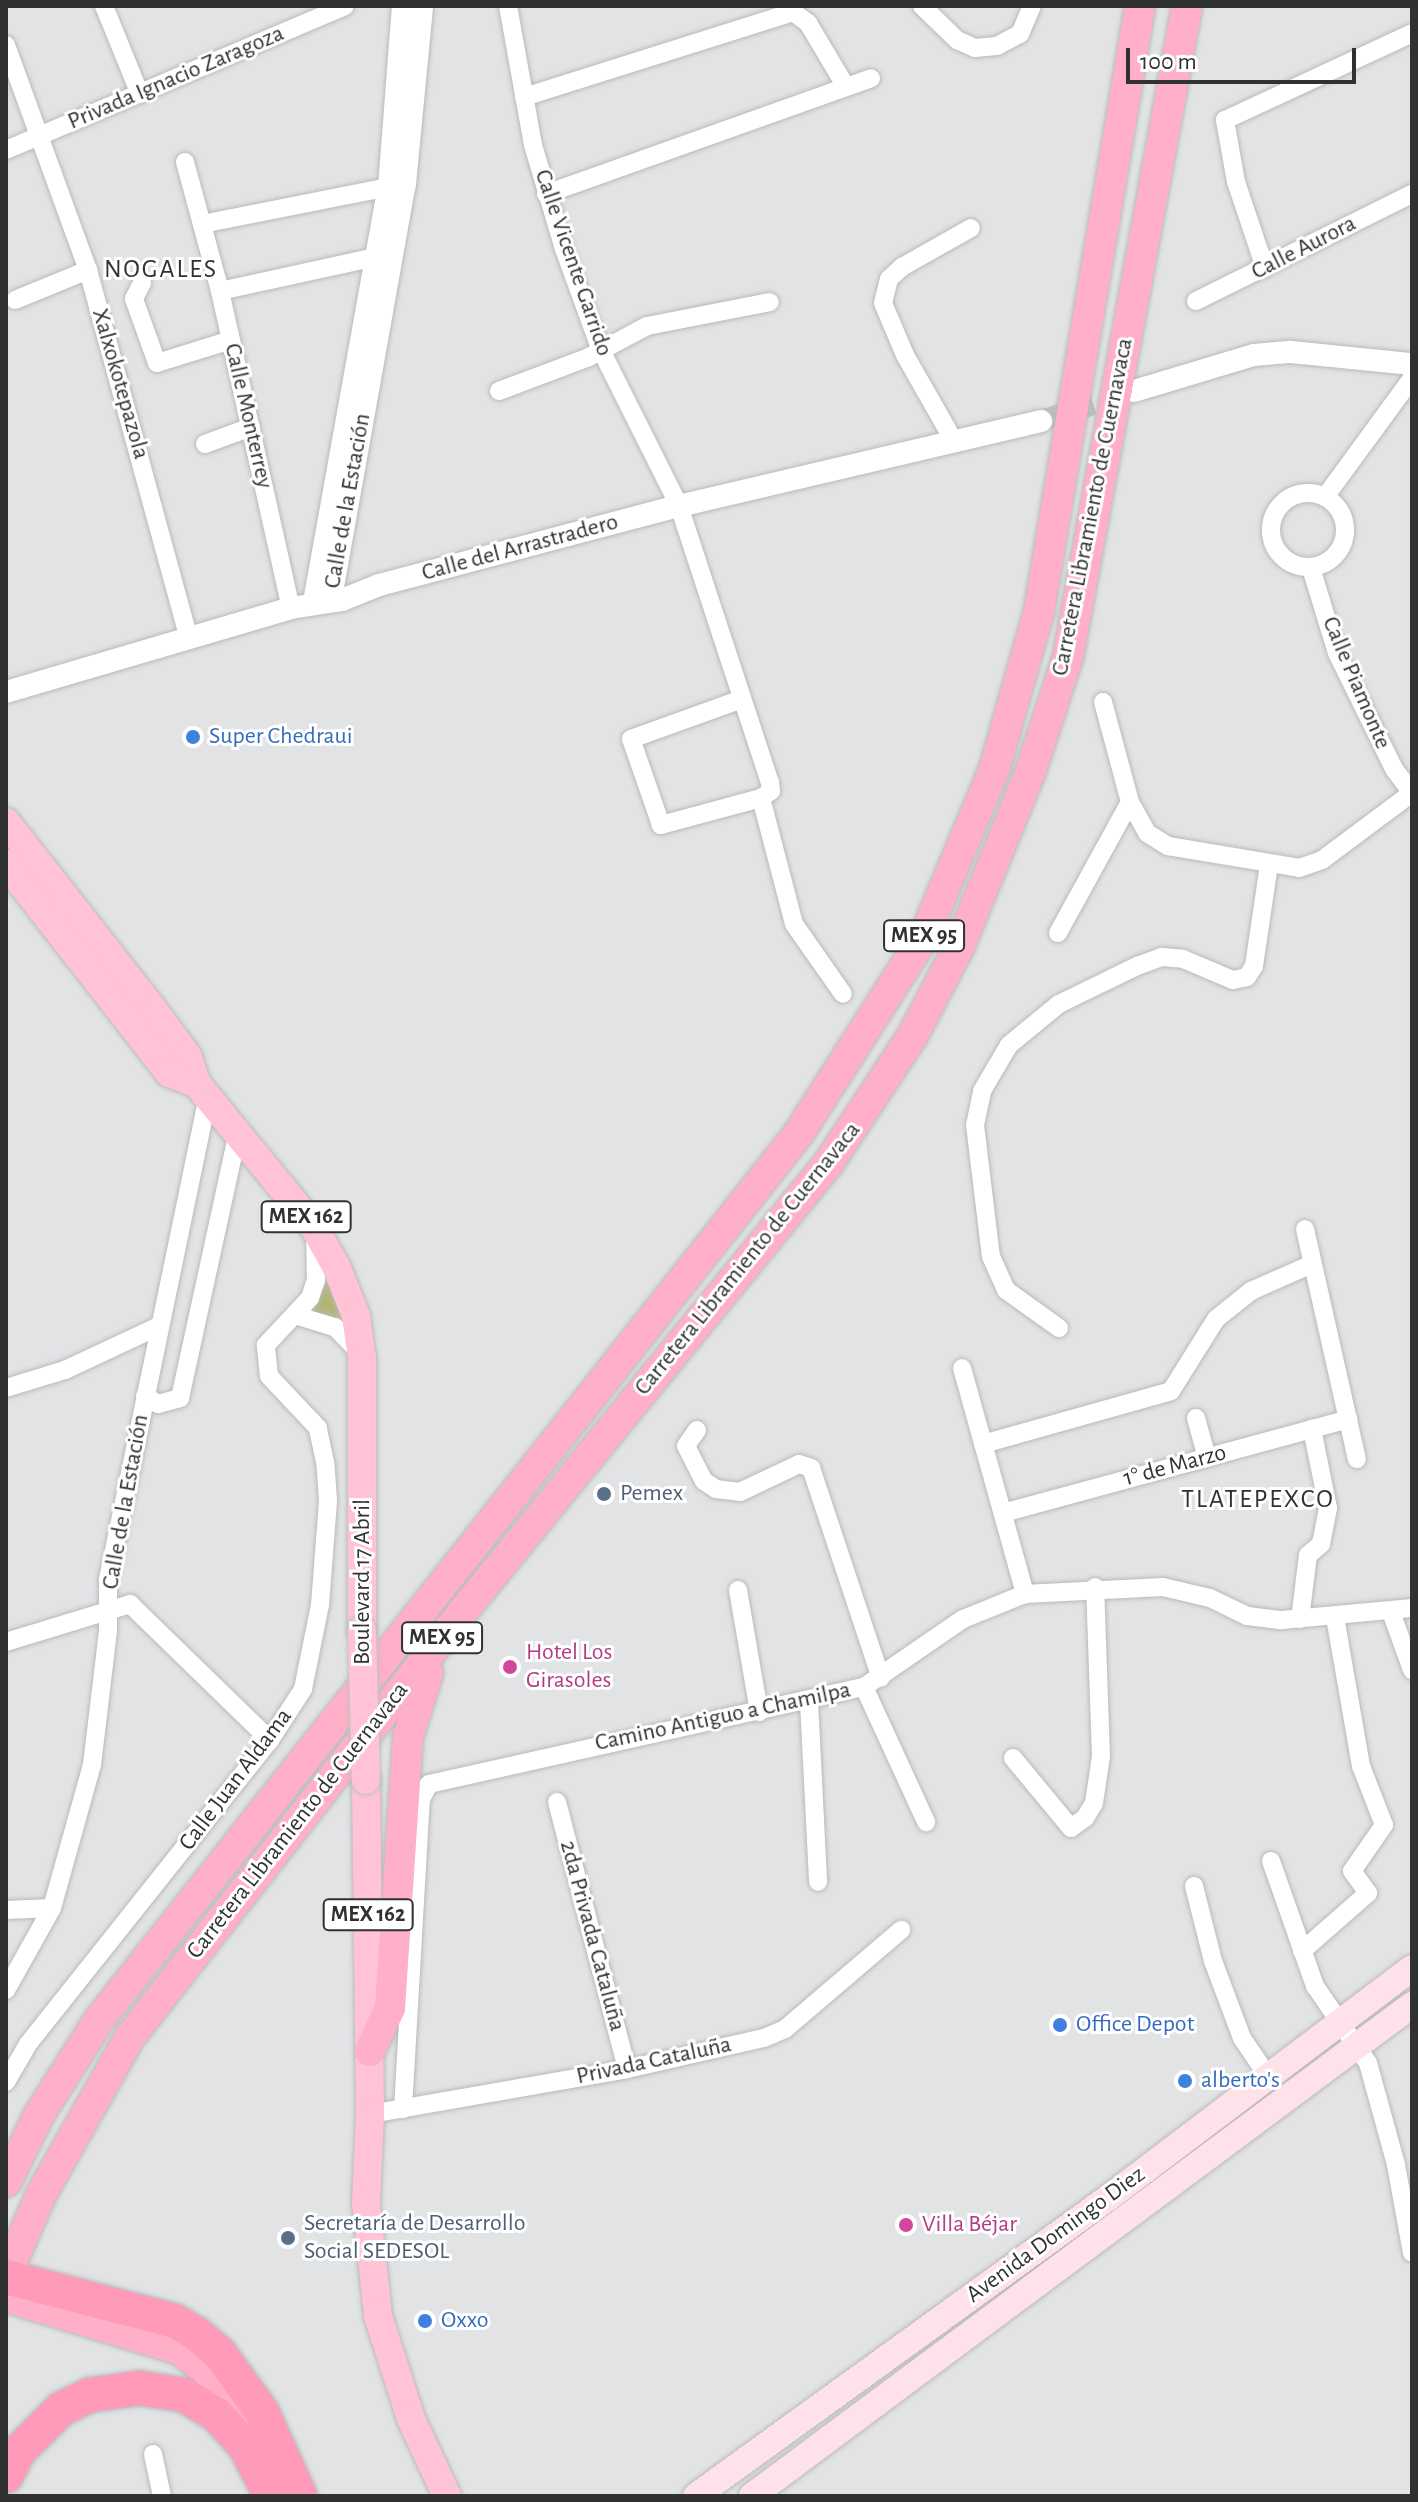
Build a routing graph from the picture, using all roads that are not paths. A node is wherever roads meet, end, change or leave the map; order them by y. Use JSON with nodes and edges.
{"nodes":[{"id":1,"x":104,"y":6,"type":"edge"},
{"id":2,"x":345,"y":6,"type":"edge"},
{"id":3,"x":403,"y":6,"type":"edge"},
{"id":4,"x":422,"y":6,"type":"edge"},
{"id":5,"x":508,"y":6,"type":"edge"},
{"id":6,"x":922,"y":6,"type":"edge"},
{"id":7,"x":1032,"y":6,"type":"edge"},
{"id":8,"x":1140,"y":6,"type":"edge"},
{"id":9,"x":1187,"y":6,"type":"edge"},
{"id":10,"x":1199,"y":6,"type":"edge"},
{"id":11,"x":780,"y":11,"type":"edge"},
{"id":12,"x":1412,"y":33,"type":"edge"},
{"id":13,"x":6,"y":45,"type":"edge"},
{"id":14,"x":1176,"y":65,"type":"junction"},
{"id":15,"x":871,"y":78,"type":"dead end"},
{"id":16,"x":846,"y":87,"type":"junction"},
{"id":17,"x":140,"y":94,"type":"junction"},
{"id":18,"x":524,"y":97,"type":"junction"},
{"id":19,"x":41,"y":135,"type":"junction"},
{"id":20,"x":6,"y":150,"type":"edge"},
{"id":21,"x":185,"y":162,"type":"dead end"},
{"id":22,"x":389,"y":187,"type":"junction"},
{"id":23,"x":546,"y":194,"type":"junction"},
{"id":24,"x":1412,"y":194,"type":"edge"},
{"id":25,"x":202,"y":224,"type":"junction"},
{"id":26,"x":971,"y":228,"type":"dead end"},
{"id":27,"x":385,"y":255,"type":"junction"},
{"id":28,"x":1265,"y":268,"type":"junction"},
{"id":29,"x":88,"y":270,"type":"junction"},
{"id":30,"x":142,"y":283,"type":"dead end"},
{"id":31,"x":220,"y":291,"type":"junction"},
{"id":32,"x":15,"y":300,"type":"dead end"},
{"id":33,"x":1196,"y":301,"type":"dead end"},
{"id":34,"x":770,"y":302,"type":"dead end"},
{"id":35,"x":231,"y":340,"type":"junction"},
{"id":36,"x":600,"y":348,"type":"junction"},
{"id":37,"x":1412,"y":364,"type":"edge"},
{"id":38,"x":1412,"y":378,"type":"edge"},
{"id":39,"x":499,"y":391,"type":"dead end"},
{"id":40,"x":1134,"y":391,"type":"tunnel mouth"},
{"id":41,"x":1041,"y":421,"type":"tunnel mouth"},
{"id":42,"x":251,"y":427,"type":"junction"},
{"id":43,"x":955,"y":443,"type":"junction"},
{"id":44,"x":205,"y":444,"type":"dead end"},
{"id":45,"x":1325,"y":497,"type":"junction"},
{"id":46,"x":679,"y":506,"type":"junction"},
{"id":47,"x":1311,"y":568,"type":"junction"},
{"id":48,"x":322,"y":600,"type":"junction"},
{"id":49,"x":291,"y":608,"type":"junction"},
{"id":50,"x":188,"y":636,"type":"junction"},
{"id":51,"x":6,"y":692,"type":"edge"},
{"id":52,"x":742,"y":699,"type":"junction"},
{"id":53,"x":1103,"y":702,"type":"dead end"},
{"id":54,"x":1412,"y":793,"type":"edge"},
{"id":55,"x":761,"y":798,"type":"junction"},
{"id":56,"x":1130,"y":802,"type":"junction"},
{"id":57,"x":6,"y":822,"type":"edge"},
{"id":58,"x":6,"y":864,"type":"edge"},
{"id":59,"x":1269,"y":865,"type":"junction"},
{"id":60,"x":1058,"y":933,"type":"dead end"},
{"id":61,"x":843,"y":994,"type":"dead end"},
{"id":62,"x":203,"y":1091,"type":"junction"},
{"id":63,"x":238,"y":1133,"type":"junction"},
{"id":64,"x":314,"y":1227,"type":"junction"},
{"id":65,"x":1305,"y":1229,"type":"dead end"},
{"id":66,"x":1312,"y":1264,"type":"junction"},
{"id":67,"x":298,"y":1316,"type":"junction"},
{"id":68,"x":159,"y":1326,"type":"junction"},
{"id":69,"x":1059,"y":1328,"type":"dead end"},
{"id":70,"x":362,"y":1358,"type":"junction"},
{"id":71,"x":962,"y":1368,"type":"dead end"},
{"id":72,"x":6,"y":1388,"type":"edge"},
{"id":73,"x":145,"y":1396,"type":"junction"},
{"id":74,"x":1196,"y":1418,"type":"dead end"},
{"id":75,"x":1348,"y":1419,"type":"junction"},
{"id":76,"x":1312,"y":1429,"type":"junction"},
{"id":77,"x":697,"y":1430,"type":"dead end"},
{"id":78,"x":983,"y":1444,"type":"junction"},
{"id":79,"x":1207,"y":1458,"type":"junction"},
{"id":80,"x":1357,"y":1459,"type":"dead end"},
{"id":81,"x":1003,"y":1513,"type":"junction"},
{"id":82,"x":1095,"y":1587,"type":"junction"},
{"id":83,"x":738,"y":1590,"type":"dead end"},
{"id":84,"x":1025,"y":1594,"type":"junction"},
{"id":85,"x":1412,"y":1608,"type":"edge"},
{"id":86,"x":108,"y":1610,"type":"junction"},
{"id":87,"x":1391,"y":1612,"type":"junction"},
{"id":88,"x":460,"y":1615,"type":"junction"},
{"id":89,"x":1335,"y":1617,"type":"junction"},
{"id":90,"x":1300,"y":1619,"type":"junction"},
{"id":91,"x":6,"y":1642,"type":"edge"},
{"id":92,"x":1412,"y":1670,"type":"edge"},
{"id":93,"x":872,"y":1682,"type":"junction"},
{"id":94,"x":809,"y":1702,"type":"junction"},
{"id":95,"x":759,"y":1712,"type":"junction"},
{"id":96,"x":270,"y":1740,"type":"junction"},
{"id":97,"x":1013,"y":1758,"type":"dead end"},
{"id":98,"x":557,"y":1802,"type":"dead end"},
{"id":99,"x":926,"y":1822,"type":"dead end"},
{"id":100,"x":1271,"y":1861,"type":"dead end"},
{"id":101,"x":818,"y":1882,"type":"dead end"},
{"id":102,"x":1194,"y":1886,"type":"dead end"},
{"id":103,"x":52,"y":1908,"type":"junction"},
{"id":104,"x":6,"y":1910,"type":"edge"},
{"id":105,"x":901,"y":1930,"type":"dead end"},
{"id":106,"x":1302,"y":1951,"type":"junction"},
{"id":107,"x":1412,"y":1968,"type":"edge"},
{"id":108,"x":6,"y":1990,"type":"edge"},
{"id":109,"x":1412,"y":2005,"type":"edge"},
{"id":110,"x":1340,"y":2021,"type":"junction"},
{"id":111,"x":370,"y":2051,"type":"junction"},
{"id":112,"x":1363,"y":2053,"type":"junction"},
{"id":113,"x":627,"y":2069,"type":"junction"},
{"id":114,"x":1267,"y":2075,"type":"junction"},
{"id":115,"x":6,"y":2082,"type":"edge"},
{"id":116,"x":403,"y":2109,"type":"junction"},
{"id":117,"x":370,"y":2114,"type":"junction"},
{"id":118,"x":6,"y":2182,"type":"edge"},
{"id":119,"x":1412,"y":2253,"type":"edge"},
{"id":120,"x":7,"y":2273,"type":"edge"},
{"id":121,"x":6,"y":2297,"type":"edge"},
{"id":122,"x":153,"y":2454,"type":"dead end"},
{"id":123,"x":6,"y":2476,"type":"edge"},
{"id":124,"x":444,"y":2492,"type":"edge"},
{"id":125,"x":281,"y":2495,"type":"edge"},
{"id":126,"x":162,"y":2496,"type":"edge"},
{"id":127,"x":696,"y":2496,"type":"edge"},
{"id":128,"x":752,"y":2496,"type":"edge"}],
"edges":[{"from":1,"to":17,"type":"street"},
{"from":2,"to":17,"type":"street","name":"Privada Ignacio Zaragoza"},
{"from":3,"to":22,"type":"street","name":"Calle de la Estación"},
{"from":4,"to":27,"type":"street","name":"Calle de la Estación"},
{"from":5,"to":18,"type":"street","name":"Calle Vicente Garrido"},
{"from":6,"to":7,"type":"street"},
{"from":8,"to":118,"type":"highway","name":"Carretera Libramiento de Cuernavaca","number":"MEX 95"},
{"from":9,"to":14,"type":"highway","name":"Carretera Libramiento de Cuernavaca","number":"MEX 95"},
{"from":10,"to":14,"type":"highway"},
{"from":11,"to":16,"type":"street"},
{"from":11,"to":18,"type":"street"},
{"from":12,"to":28,"type":"street"},
{"from":13,"to":19,"type":"street","name":"Xalxokotepazola"},
{"from":14,"to":88,"type":"highway","name":"Carretera Libramiento de Cuernavaca","number":"MEX 95"},
{"from":15,"to":16,"type":"street"},
{"from":16,"to":23,"type":"street"},
{"from":17,"to":19,"type":"street","name":"Privada Ignacio Zaragoza"},
{"from":18,"to":23,"type":"street","name":"Calle Vicente Garrido"},
{"from":19,"to":20,"type":"street","name":"Privada Ignacio Zaragoza"},
{"from":19,"to":29,"type":"street","name":"Xalxokotepazola"},
{"from":21,"to":25,"type":"street","name":"Calle Monterrey"},
{"from":22,"to":25,"type":"street"},
{"from":22,"to":27,"type":"street","name":"Calle de la Estación"},
{"from":23,"to":36,"type":"street","name":"Calle Vicente Garrido"},
{"from":24,"to":28,"type":"street","name":"Calle Aurora"},
{"from":25,"to":31,"type":"street","name":"Calle Monterrey"},
{"from":26,"to":43,"type":"street"},
{"from":27,"to":31,"type":"street"},
{"from":27,"to":48,"type":"street","name":"Calle de la Estación"},
{"from":28,"to":33,"type":"street","name":"Calle Aurora"},
{"from":29,"to":32,"type":"street"},
{"from":29,"to":50,"type":"street","name":"Xalxokotepazola"},
{"from":30,"to":35,"type":"street"},
{"from":31,"to":35,"type":"street","name":"Calle Monterrey"},
{"from":34,"to":36,"type":"street"},
{"from":35,"to":42,"type":"street","name":"Calle Monterrey"},
{"from":36,"to":39,"type":"street"},
{"from":36,"to":46,"type":"street","name":"Calle Vicente Garrido"},
{"from":37,"to":40,"type":"street"},
{"from":38,"to":45,"type":"street"},
{"from":41,"to":43,"type":"street","name":"Calle del Arrastradero"},
{"from":42,"to":44,"type":"street"},
{"from":42,"to":49,"type":"street","name":"Calle Monterrey"},
{"from":43,"to":46,"type":"street","name":"Calle del Arrastradero"},
{"from":45,"to":47,"type":"street"},
{"from":45,"to":47,"type":"street"},
{"from":46,"to":48,"type":"street","name":"Calle del Arrastradero"},
{"from":46,"to":52,"type":"street","name":"Calle Vicente Garrido"},
{"from":47,"to":54,"type":"street","name":"Calle Piamonte"},
{"from":48,"to":49,"type":"street","name":"Calle del Arrastradero"},
{"from":49,"to":50,"type":"street","name":"Calle del Arrastradero"},
{"from":50,"to":51,"type":"street","name":"Calle del Arrastradero"},
{"from":52,"to":55,"type":"street","name":"Calle Vicente Garrido"},
{"from":52,"to":55,"type":"street"},
{"from":53,"to":56,"type":"street"},
{"from":54,"to":59,"type":"street"},
{"from":55,"to":61,"type":"street","name":"Calle Vicente Garrido"},
{"from":56,"to":59,"type":"street"},
{"from":56,"to":60,"type":"street"},
{"from":57,"to":62,"type":"main road","number":"MEX 162"},
{"from":58,"to":62,"type":"main road","number":"MEX 162"},
{"from":59,"to":69,"type":"street"},
{"from":62,"to":63,"type":"main road","name":"Boulevard 17 Abril","number":"MEX 162"},
{"from":62,"to":68,"type":"street","name":"Calle de la Estación"},
{"from":63,"to":64,"type":"main road","name":"Boulevard 17 Abril","number":"MEX 162"},
{"from":63,"to":73,"type":"street"},
{"from":64,"to":67,"type":"street","name":"Calle Juan Aldama"},
{"from":64,"to":70,"type":"main road","name":"Boulevard 17 Abril","number":"MEX 162"},
{"from":65,"to":66,"type":"street"},
{"from":66,"to":75,"type":"street"},
{"from":66,"to":78,"type":"street"},
{"from":67,"to":70,"type":"street"},
{"from":67,"to":96,"type":"street","name":"Calle Juan Aldama"},
{"from":68,"to":72,"type":"street"},
{"from":68,"to":73,"type":"street","name":"Calle de la Estación"},
{"from":70,"to":111,"type":"main road","name":"Boulevard 17 Abril","number":"MEX 162","bridge":true},
{"from":71,"to":78,"type":"street"},
{"from":73,"to":86,"type":"street","name":"Calle de la Estación"},
{"from":74,"to":79,"type":"street"},
{"from":75,"to":76,"type":"street","name":"1° de Marzo"},
{"from":75,"to":80,"type":"street"},
{"from":76,"to":79,"type":"street","name":"1° de Marzo"},
{"from":76,"to":90,"type":"street"},
{"from":77,"to":93,"type":"street"},
{"from":78,"to":81,"type":"street"},
{"from":79,"to":81,"type":"street","name":"1° de Marzo"},
{"from":81,"to":84,"type":"street"},
{"from":82,"to":84,"type":"street","name":"Camino Antiguo a Chamilpa"},
{"from":82,"to":90,"type":"street","name":"Camino Antiguo a Chamilpa"},
{"from":82,"to":97,"type":"street"},
{"from":83,"to":95,"type":"street"},
{"from":84,"to":93,"type":"street","name":"Camino Antiguo a Chamilpa"},
{"from":85,"to":87,"type":"street","name":"Camino Antiguo a Chamilpa"},
{"from":86,"to":91,"type":"street"},
{"from":86,"to":96,"type":"street"},
{"from":86,"to":103,"type":"street","name":"Calle de la Estación"},
{"from":87,"to":89,"type":"street","name":"Camino Antiguo a Chamilpa"},
{"from":87,"to":92,"type":"street"},
{"from":88,"to":111,"type":"highway"},
{"from":88,"to":120,"type":"highway","name":"Carretera Libramiento de Cuernavaca","number":"MEX 95"},
{"from":89,"to":90,"type":"street","name":"Camino Antiguo a Chamilpa"},
{"from":89,"to":106,"type":"street"},
{"from":93,"to":94,"type":"street","name":"Camino Antiguo a Chamilpa"},
{"from":93,"to":99,"type":"street"},
{"from":94,"to":95,"type":"street","name":"Camino Antiguo a Chamilpa"},
{"from":94,"to":101,"type":"street"},
{"from":95,"to":116,"type":"street","name":"Camino Antiguo a Chamilpa"},
{"from":96,"to":115,"type":"street","name":"Calle Juan Aldama"},
{"from":98,"to":113,"type":"street","name":"2da Privada Cataluña"},
{"from":100,"to":106,"type":"street"},
{"from":102,"to":114,"type":"street"},
{"from":103,"to":104,"type":"street"},
{"from":103,"to":108,"type":"street","name":"Calle de la Estación"},
{"from":105,"to":113,"type":"street","name":"Privada Cataluña"},
{"from":106,"to":110,"type":"street"},
{"from":107,"to":110,"type":"main road","name":"Avenida Domingo Diez"},
{"from":109,"to":112,"type":"main road","name":"Avenida Domingo Diez"},
{"from":110,"to":112,"type":"street"},
{"from":110,"to":114,"type":"main road","name":"Avenida Domingo Diez"},
{"from":111,"to":117,"type":"main road","name":"Boulevard 17 Abril","number":"MEX 162"},
{"from":112,"to":119,"type":"street"},
{"from":112,"to":128,"type":"main road","name":"Avenida Domingo Diez"},
{"from":113,"to":116,"type":"street","name":"Privada Cataluña"},
{"from":114,"to":127,"type":"main road","name":"Avenida Domingo Diez"},
{"from":116,"to":117,"type":"street","name":"Privada Cataluña"},
{"from":117,"to":124,"type":"main road","name":"Boulevard 17 Abril","number":"MEX 162"},
{"from":120,"to":125,"type":"highway"},
{"from":121,"to":125,"type":"highway"},
{"from":122,"to":126,"type":"street"},
{"from":123,"to":125,"type":"highway"}]}
